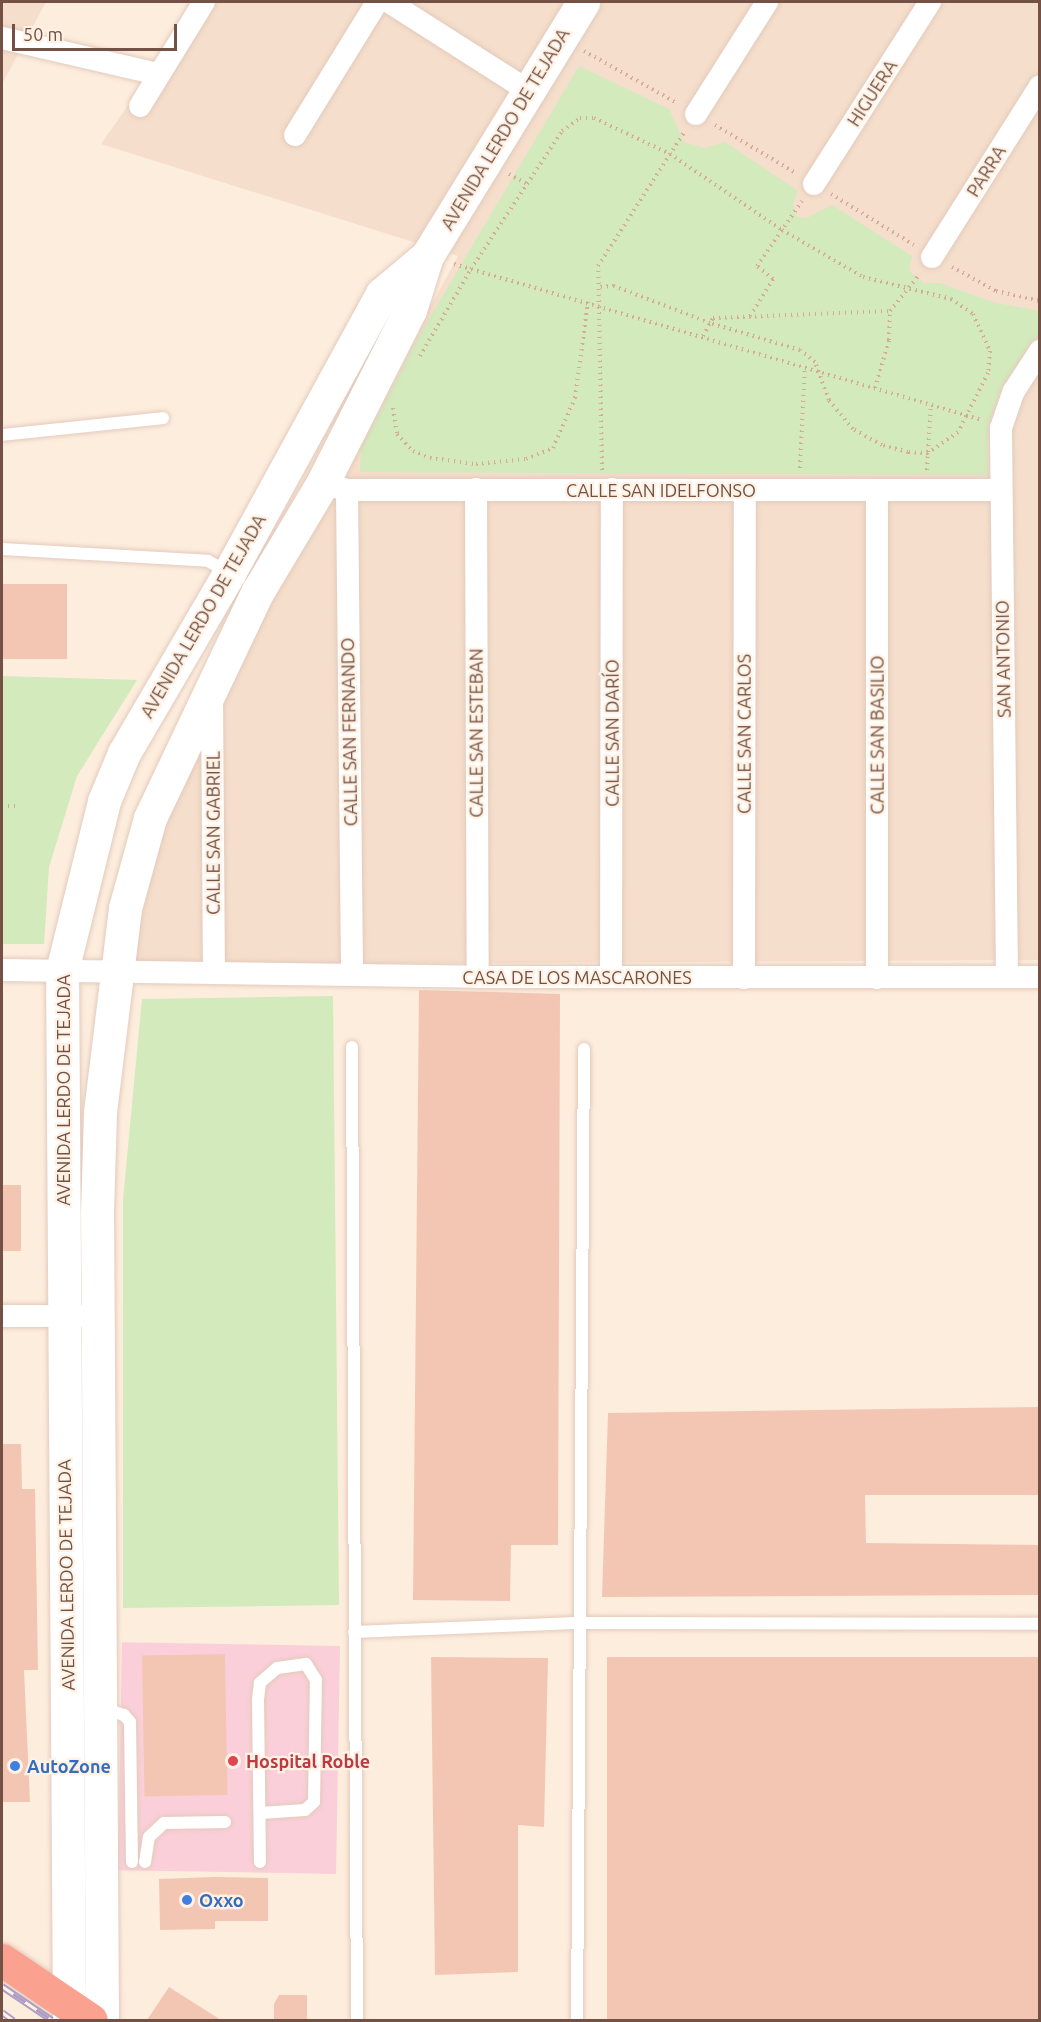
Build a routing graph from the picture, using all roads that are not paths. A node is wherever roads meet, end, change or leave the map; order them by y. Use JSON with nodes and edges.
{"nodes":[{"id":1,"x":204,"y":2,"type":"edge"},
{"id":2,"x":377,"y":2,"type":"edge"},
{"id":3,"x":389,"y":2,"type":"edge"},
{"id":4,"x":583,"y":2,"type":"edge"},
{"id":5,"x":766,"y":2,"type":"edge"},
{"id":6,"x":930,"y":2,"type":"edge"},
{"id":7,"x":2,"y":38,"type":"edge"},
{"id":8,"x":158,"y":74,"type":"junction"},
{"id":9,"x":1040,"y":86,"type":"edge"},
{"id":10,"x":526,"y":90,"type":"junction"},
{"id":11,"x":140,"y":106,"type":"dead end"},
{"id":12,"x":696,"y":114,"type":"road end"},
{"id":13,"x":295,"y":135,"type":"dead end"},
{"id":14,"x":814,"y":184,"type":"road end"},
{"id":15,"x":428,"y":256,"type":"junction"},
{"id":16,"x":932,"y":256,"type":"road end"},
{"id":17,"x":1040,"y":351,"type":"edge"},
{"id":18,"x":163,"y":418,"type":"dead end"},
{"id":19,"x":2,"y":435,"type":"edge"},
{"id":20,"x":334,"y":487,"type":"junction"},
{"id":21,"x":476,"y":489,"type":"junction"},
{"id":22,"x":612,"y":489,"type":"junction"},
{"id":23,"x":745,"y":490,"type":"junction"},
{"id":24,"x":1001,"y":490,"type":"junction"},
{"id":25,"x":877,"y":491,"type":"junction"},
{"id":26,"x":2,"y":549,"type":"edge"},
{"id":27,"x":244,"y":582,"type":"junction"},
{"id":28,"x":212,"y":693,"type":"junction"},
{"id":29,"x":2,"y":970,"type":"edge"},
{"id":30,"x":62,"y":971,"type":"junction"},
{"id":31,"x":115,"y":973,"type":"junction"},
{"id":32,"x":214,"y":973,"type":"junction"},
{"id":33,"x":352,"y":974,"type":"junction"},
{"id":34,"x":478,"y":977,"type":"junction"},
{"id":35,"x":611,"y":977,"type":"junction"},
{"id":36,"x":1007,"y":977,"type":"junction"},
{"id":37,"x":1040,"y":977,"type":"edge"},
{"id":38,"x":744,"y":978,"type":"junction"},
{"id":39,"x":877,"y":978,"type":"junction"},
{"id":40,"x":352,"y":1047,"type":"dead end"},
{"id":41,"x":584,"y":1048,"type":"dead end"},
{"id":42,"x":2,"y":1316,"type":"edge"},
{"id":43,"x":62,"y":1316,"type":"junction"},
{"id":44,"x":97,"y":1317,"type":"junction"},
{"id":45,"x":582,"y":1623,"type":"junction"},
{"id":46,"x":1040,"y":1624,"type":"edge"},
{"id":47,"x":354,"y":1632,"type":"junction"},
{"id":48,"x":101,"y":1708,"type":"junction"},
{"id":49,"x":260,"y":1813,"type":"junction"},
{"id":50,"x":225,"y":1822,"type":"dead end"},
{"id":51,"x":132,"y":1862,"type":"dead end"},
{"id":52,"x":145,"y":1862,"type":"dead end"},
{"id":53,"x":260,"y":1862,"type":"dead end"},
{"id":54,"x":2,"y":1960,"type":"edge"},
{"id":55,"x":76,"y":2015,"type":"edge"},
{"id":56,"x":102,"y":2020,"type":"edge"},
{"id":57,"x":357,"y":2020,"type":"edge"},
{"id":58,"x":577,"y":2020,"type":"edge"}],
"edges":[{"from":1,"to":8,"type":"street"},
{"from":2,"to":13,"type":"street"},
{"from":3,"to":10,"type":"street"},
{"from":4,"to":10,"type":"street","name":"AVENIDA LERDO DE TEJADA"},
{"from":5,"to":12,"type":"street"},
{"from":6,"to":14,"type":"street","name":"HIGUERA"},
{"from":7,"to":8,"type":"street"},
{"from":8,"to":11,"type":"street"},
{"from":9,"to":16,"type":"street","name":"PARRA"},
{"from":10,"to":15,"type":"street","name":"AVENIDA LERDO DE TEJADA"},
{"from":15,"to":20,"type":"street","name":"AVENIDA LERDO DE TEJADA"},
{"from":15,"to":27,"type":"street","name":"AVENIDA LERDO DE TEJADA"},
{"from":17,"to":24,"type":"street","name":"SAN ANTONIO"},
{"from":18,"to":19,"type":"lane"},
{"from":20,"to":21,"type":"street","name":"CALLE SAN IDELFONSO"},
{"from":20,"to":27,"type":"street","name":"AVENIDA LERDO DE TEJADA"},
{"from":20,"to":33,"type":"street","name":"CALLE SAN FERNANDO"},
{"from":21,"to":22,"type":"street","name":"CALLE SAN IDELFONSO"},
{"from":21,"to":34,"type":"street","name":"CALLE SAN ESTEBAN"},
{"from":22,"to":23,"type":"street","name":"CALLE SAN IDELFONSO"},
{"from":22,"to":35,"type":"street","name":"CALLE SAN DARÍO"},
{"from":23,"to":25,"type":"street","name":"CALLE SAN IDELFONSO"},
{"from":23,"to":38,"type":"street","name":"CALLE SAN CARLOS"},
{"from":24,"to":25,"type":"street","name":"CALLE SAN IDELFONSO"},
{"from":24,"to":36,"type":"street","name":"SAN ANTONIO"},
{"from":25,"to":39,"type":"street","name":"CALLE SAN BASILIO"},
{"from":26,"to":27,"type":"lane"},
{"from":27,"to":28,"type":"street","name":"AVENIDA LERDO DE TEJADA"},
{"from":27,"to":30,"type":"street","name":"AVENIDA LERDO DE TEJADA"},
{"from":28,"to":31,"type":"street","name":"AVENIDA LERDO DE TEJADA"},
{"from":28,"to":32,"type":"street","name":"CALLE SAN GABRIEL"},
{"from":29,"to":30,"type":"street","name":"CASA DE LOS MASCARONES"},
{"from":30,"to":31,"type":"street","name":"CASA DE LOS MASCARONES"},
{"from":30,"to":43,"type":"street","name":"AVENIDA LERDO DE TEJADA"},
{"from":31,"to":32,"type":"street","name":"CASA DE LOS MASCARONES"},
{"from":31,"to":44,"type":"street","name":"AVENIDA LERDO DE TEJADA"},
{"from":32,"to":33,"type":"street","name":"CASA DE LOS MASCARONES"},
{"from":33,"to":34,"type":"street","name":"CASA DE LOS MASCARONES"},
{"from":34,"to":35,"type":"street","name":"CASA DE LOS MASCARONES"},
{"from":35,"to":38,"type":"street","name":"CASA DE LOS MASCARONES"},
{"from":36,"to":37,"type":"street","name":"CASA DE LOS MASCARONES"},
{"from":36,"to":39,"type":"street","name":"CASA DE LOS MASCARONES"},
{"from":38,"to":39,"type":"street","name":"CASA DE LOS MASCARONES"},
{"from":40,"to":47,"type":"lane"},
{"from":41,"to":45,"type":"lane"},
{"from":42,"to":43,"type":"street"},
{"from":43,"to":44,"type":"street"},
{"from":43,"to":55,"type":"street","name":"AVENIDA LERDO DE TEJADA"},
{"from":44,"to":48,"type":"street","name":"AVENIDA LERDO DE TEJADA"},
{"from":45,"to":46,"type":"lane"},
{"from":45,"to":47,"type":"lane"},
{"from":45,"to":58,"type":"lane"},
{"from":47,"to":57,"type":"lane"},
{"from":48,"to":51,"type":"lane"},
{"from":48,"to":56,"type":"street","name":"AVENIDA LERDO DE TEJADA"},
{"from":49,"to":49,"type":"lane"},
{"from":49,"to":53,"type":"lane"},
{"from":50,"to":52,"type":"lane"},
{"from":54,"to":55,"type":"highway"}]}
